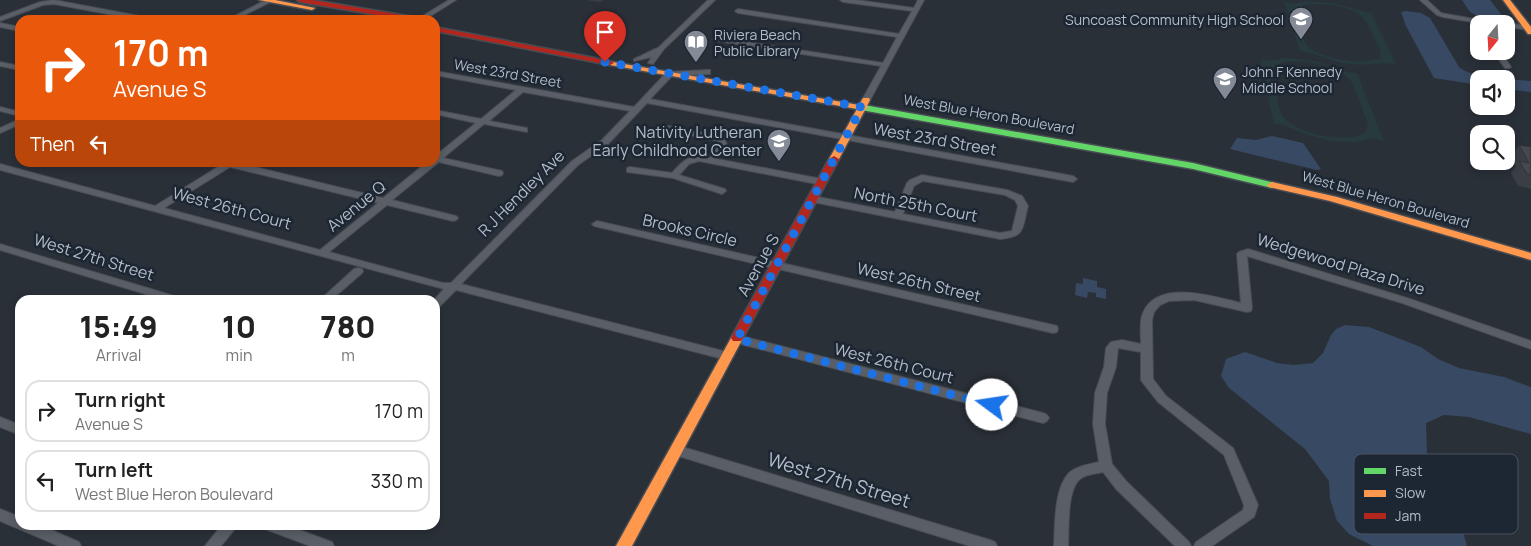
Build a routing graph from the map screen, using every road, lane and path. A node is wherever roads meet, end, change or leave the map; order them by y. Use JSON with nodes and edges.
{"nodes":[{"id":1,"x":267,"y":0,"type":"edge"},
{"id":2,"x":300,"y":0,"type":"edge"},
{"id":3,"x":453,"y":0,"type":"edge"},
{"id":4,"x":712,"y":0,"type":"edge"},
{"id":5,"x":843,"y":0,"type":"edge"},
{"id":6,"x":921,"y":0,"type":"edge"},
{"id":7,"x":1423,"y":0,"type":"edge"},
{"id":8,"x":1506,"y":0,"type":"edge"},
{"id":9,"x":1519,"y":0,"type":"edge"},
{"id":10,"x":916,"y":10,"type":"junction"},
{"id":11,"x":738,"y":12,"type":"dead end"},
{"id":12,"x":121,"y":15,"type":"edge"},
{"id":13,"x":239,"y":15,"type":"edge"},
{"id":14,"x":351,"y":15,"type":"edge"},
{"id":15,"x":389,"y":15,"type":"edge"},
{"id":16,"x":428,"y":15,"type":"edge"},
{"id":17,"x":1531,"y":15,"type":"edge"},
{"id":18,"x":0,"y":19,"type":"edge"},
{"id":19,"x":1470,"y":21,"type":"edge"},
{"id":20,"x":0,"y":25,"type":"edge"},
{"id":21,"x":1515,"y":26,"type":"edge"},
{"id":22,"x":440,"y":27,"type":"edge"},
{"id":23,"x":440,"y":27,"type":"edge"},
{"id":24,"x":15,"y":28,"type":"edge"},
{"id":25,"x":1530,"y":29,"type":"edge"},
{"id":26,"x":901,"y":36,"type":"junction"},
{"id":27,"x":716,"y":39,"type":"dead end"},
{"id":28,"x":662,"y":48,"type":"junction"},
{"id":29,"x":636,"y":60,"type":"junction"},
{"id":30,"x":1502,"y":60,"type":"edge"},
{"id":31,"x":651,"y":63,"type":"junction"},
{"id":32,"x":0,"y":64,"type":"edge"},
{"id":33,"x":885,"y":65,"type":"junction"},
{"id":34,"x":15,"y":67,"type":"edge"},
{"id":35,"x":1506,"y":67,"type":"dead end"},
{"id":36,"x":707,"y":72,"type":"junction"},
{"id":37,"x":440,"y":74,"type":"edge"},
{"id":38,"x":670,"y":74,"type":"junction"},
{"id":39,"x":522,"y":90,"type":"junction"},
{"id":40,"x":644,"y":100,"type":"junction"},
{"id":41,"x":864,"y":103,"type":"junction"},
{"id":42,"x":0,"y":110,"type":"edge"},
{"id":43,"x":635,"y":110,"type":"junction"},
{"id":44,"x":15,"y":113,"type":"edge"},
{"id":45,"x":440,"y":113,"type":"edge"},
{"id":46,"x":482,"y":122,"type":"junction"},
{"id":47,"x":15,"y":124,"type":"edge"},
{"id":48,"x":671,"y":128,"type":"dead end"},
{"id":49,"x":524,"y":130,"type":"dead end"},
{"id":50,"x":0,"y":131,"type":"edge"},
{"id":51,"x":846,"y":138,"type":"junction"},
{"id":52,"x":440,"y":157,"type":"edge"},
{"id":53,"x":712,"y":160,"type":"junction"},
{"id":54,"x":440,"y":162,"type":"edge"},
{"id":55,"x":1180,"y":163,"type":"junction"},
{"id":56,"x":0,"y":165,"type":"edge"},
{"id":57,"x":221,"y":167,"type":"edge"},
{"id":58,"x":243,"y":167,"type":"edge"},
{"id":59,"x":428,"y":167,"type":"edge"},
{"id":60,"x":630,"y":170,"type":"dead end"},
{"id":61,"x":500,"y":173,"type":"dead end"},
{"id":62,"x":674,"y":176,"type":"junction"},
{"id":63,"x":1073,"y":179,"type":"dead end"},
{"id":64,"x":822,"y":182,"type":"junction"},
{"id":65,"x":1318,"y":184,"type":"junction"},
{"id":66,"x":722,"y":191,"type":"dead end"},
{"id":67,"x":1356,"y":194,"type":"junction"},
{"id":68,"x":813,"y":198,"type":"junction"},
{"id":69,"x":1333,"y":198,"type":"junction"},
{"id":70,"x":385,"y":202,"type":"junction"},
{"id":71,"x":160,"y":207,"type":"junction"},
{"id":72,"x":1430,"y":215,"type":"dead end"},
{"id":73,"x":898,"y":216,"type":"junction"},
{"id":74,"x":453,"y":218,"type":"dead end"},
{"id":75,"x":597,"y":224,"type":"dead end"},
{"id":76,"x":1508,"y":238,"type":"dead end"},
{"id":77,"x":1531,"y":246,"type":"edge"},
{"id":78,"x":0,"y":247,"type":"edge"},
{"id":79,"x":324,"y":252,"type":"junction"},
{"id":80,"x":1531,"y":257,"type":"edge"},
{"id":81,"x":777,"y":265,"type":"junction"},
{"id":82,"x":358,"y":271,"type":"dead end"},
{"id":83,"x":454,"y":286,"type":"junction"},
{"id":84,"x":160,"y":295,"type":"edge"},
{"id":85,"x":331,"y":295,"type":"edge"},
{"id":86,"x":440,"y":300,"type":"edge"},
{"id":87,"x":1053,"y":329,"type":"dead end"},
{"id":88,"x":737,"y":339,"type":"junction"},
{"id":89,"x":1531,"y":345,"type":"edge"},
{"id":90,"x":1147,"y":349,"type":"junction"},
{"id":91,"x":727,"y":356,"type":"junction"},
{"id":92,"x":1043,"y":418,"type":"dead end"},
{"id":93,"x":0,"y":422,"type":"edge"},
{"id":94,"x":15,"y":428,"type":"edge"},
{"id":95,"x":676,"y":450,"type":"junction"},
{"id":96,"x":1106,"y":466,"type":"junction"},
{"id":97,"x":0,"y":515,"type":"edge"},
{"id":98,"x":15,"y":521,"type":"edge"},
{"id":99,"x":36,"y":530,"type":"edge"},
{"id":100,"x":226,"y":530,"type":"edge"},
{"id":101,"x":284,"y":530,"type":"edge"},
{"id":102,"x":74,"y":546,"type":"edge"},
{"id":103,"x":212,"y":546,"type":"edge"},
{"id":104,"x":327,"y":546,"type":"edge"},
{"id":105,"x":624,"y":546,"type":"edge"},
{"id":106,"x":990,"y":546,"type":"edge"},
{"id":107,"x":1061,"y":546,"type":"edge"},
{"id":108,"x":1184,"y":546,"type":"edge"},
{"id":109,"x":1201,"y":546,"type":"edge"}],
"edges":[{"from":1,"to":13,"type":"street"},
{"from":1,"to":14,"type":"main road"},
{"from":2,"to":15,"type":"main road"},
{"from":3,"to":16,"type":"street"},
{"from":4,"to":28,"type":"street"},
{"from":5,"to":10,"type":"street"},
{"from":6,"to":10,"type":"street","name":"Avenue S"},
{"from":7,"to":19,"type":"street"},
{"from":8,"to":25,"type":"main road"},
{"from":9,"to":17,"type":"main road"},
{"from":10,"to":26,"type":"street","name":"Avenue S"},
{"from":11,"to":26,"type":"street"},
{"from":12,"to":18,"type":"street"},
{"from":20,"to":24,"type":"street"},
{"from":21,"to":25,"type":"street"},
{"from":22,"to":29,"type":"main road","name":"West Blue Heron Boulevard"},
{"from":23,"to":38,"type":"main road","name":"West Blue Heron Boulevard"},
{"from":26,"to":33,"type":"street","name":"Avenue S"},
{"from":27,"to":33,"type":"street"},
{"from":28,"to":29,"type":"street"},
{"from":28,"to":31,"type":"street"},
{"from":29,"to":31,"type":"main road","name":"West Blue Heron Boulevard"},
{"from":30,"to":35,"type":"street"},
{"from":31,"to":36,"type":"main road","name":"West Blue Heron Boulevard"},
{"from":32,"to":34,"type":"street"},
{"from":33,"to":41,"type":"street","name":"Avenue S"},
{"from":36,"to":38,"type":"street"},
{"from":36,"to":41,"type":"main road","name":"West Blue Heron Boulevard"},
{"from":37,"to":39,"type":"street","name":"West 23rd Street"},
{"from":38,"to":40,"type":"street","name":"R J Hendley Ave"},
{"from":38,"to":41,"type":"main road","name":"West Blue Heron Boulevard"},
{"from":39,"to":43,"type":"street","name":"West 23rd Street"},
{"from":39,"to":46,"type":"street","name":"Avenue Q"},
{"from":40,"to":43,"type":"street","name":"R J Hendley Ave"},
{"from":40,"to":51,"type":"street","name":"West 23rd Street"},
{"from":41,"to":51,"type":"main road","name":"Avenue S"},
{"from":41,"to":55,"type":"main road","name":"West Blue Heron Boulevard"},
{"from":41,"to":65,"type":"main road","name":"West Blue Heron Boulevard"},
{"from":42,"to":44,"type":"street"},
{"from":43,"to":83,"type":"street","name":"R J Hendley Ave"},
{"from":45,"to":46,"type":"street"},
{"from":46,"to":49,"type":"street"},
{"from":46,"to":52,"type":"street","name":"Avenue Q"},
{"from":47,"to":50,"type":"street"},
{"from":48,"to":53,"type":"street"},
{"from":51,"to":63,"type":"street","name":"West 23rd Street"},
{"from":51,"to":64,"type":"main road","name":"Avenue S"},
{"from":53,"to":62,"type":"street"},
{"from":53,"to":64,"type":"street"},
{"from":54,"to":61,"type":"street"},
{"from":55,"to":65,"type":"main road"},
{"from":55,"to":69,"type":"main road","name":"West Blue Heron Boulevard"},
{"from":56,"to":71,"type":"street","name":"West 26th Court"},
{"from":57,"to":71,"type":"street"},
{"from":58,"to":70,"type":"street"},
{"from":59,"to":70,"type":"street","name":"Avenue Q"},
{"from":60,"to":62,"type":"street"},
{"from":62,"to":66,"type":"street"},
{"from":64,"to":68,"type":"main road","name":"Avenue S"},
{"from":65,"to":67,"type":"main road","name":"West Blue Heron Boulevard"},
{"from":67,"to":69,"type":"main road"},
{"from":67,"to":72,"type":"main road","name":"West Blue Heron Boulevard"},
{"from":68,"to":73,"type":"street","name":"North 25th Court"},
{"from":68,"to":81,"type":"main road","name":"Avenue S"},
{"from":69,"to":80,"type":"main road","name":"West Blue Heron Boulevard"},
{"from":70,"to":74,"type":"street"},
{"from":70,"to":79,"type":"street","name":"Avenue Q"},
{"from":71,"to":79,"type":"street","name":"West 26th Court"},
{"from":73,"to":73,"type":"street","name":"North 25th Court"},
{"from":75,"to":81,"type":"street","name":"Brooks Circle"},
{"from":76,"to":77,"type":"main road"},
{"from":78,"to":84,"type":"street","name":"West 27th Street"},
{"from":79,"to":83,"type":"street","name":"West 26th Court"},
{"from":81,"to":87,"type":"street","name":"West 26th Street"},
{"from":81,"to":88,"type":"main road","name":"Avenue S"},
{"from":82,"to":85,"type":"street"},
{"from":83,"to":86,"type":"street","name":"R J Hendley Ave"},
{"from":83,"to":91,"type":"street","name":"West 26th Court"},
{"from":88,"to":91,"type":"main road","name":"Avenue S"},
{"from":88,"to":92,"type":"street","name":"West 26th Court"},
{"from":89,"to":90,"type":"street","name":"Wedgewood Plaza Drive"},
{"from":90,"to":96,"type":"street"},
{"from":90,"to":109,"type":"street","name":"Wedgewood Plaza Drive"},
{"from":91,"to":95,"type":"main road","name":"Avenue S"},
{"from":93,"to":94,"type":"street"},
{"from":95,"to":105,"type":"main road","name":"Avenue S"},
{"from":95,"to":106,"type":"street","name":"West 27th Street"},
{"from":96,"to":107,"type":"street"},
{"from":96,"to":108,"type":"street"},
{"from":97,"to":98,"type":"street"},
{"from":99,"to":102,"type":"street"},
{"from":100,"to":103,"type":"street"},
{"from":101,"to":104,"type":"street"}]}
